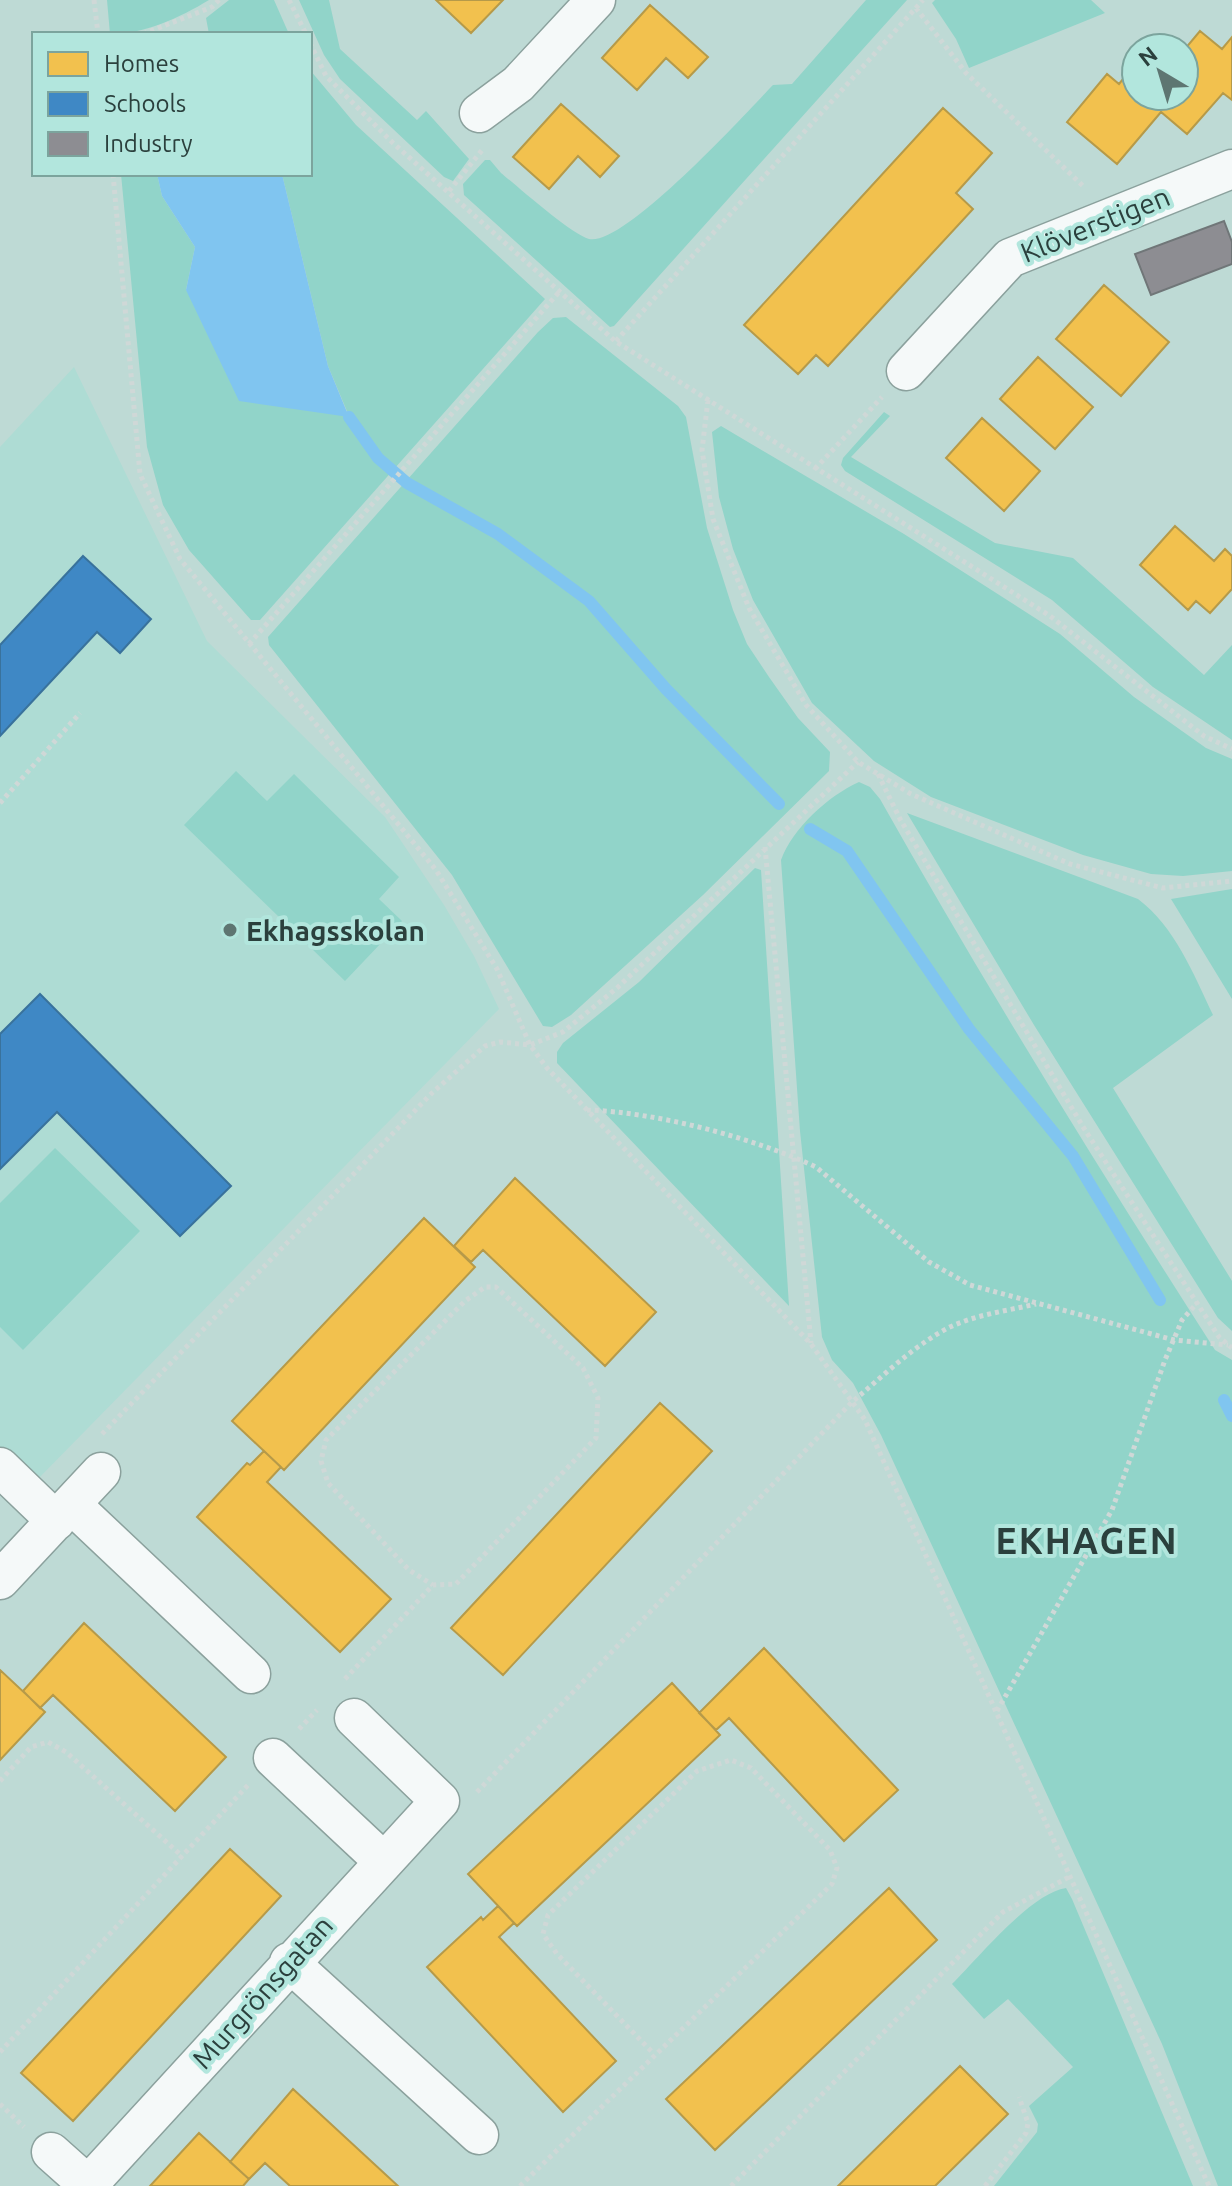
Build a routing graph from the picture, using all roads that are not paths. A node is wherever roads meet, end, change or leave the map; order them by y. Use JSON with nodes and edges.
{"nodes":[{"id":1,"x":596,"y":0,"type":"edge"},
{"id":2,"x":479,"y":113,"type":"road end"},
{"id":3,"x":1232,"y":169,"type":"edge"},
{"id":4,"x":906,"y":371,"type":"road end"},
{"id":5,"x":0,"y":1467,"type":"edge"},
{"id":6,"x":101,"y":1472,"type":"dead end"},
{"id":7,"x":63,"y":1512,"type":"junction"},
{"id":8,"x":0,"y":1580,"type":"edge"},
{"id":9,"x":251,"y":1674,"type":"dead end"},
{"id":10,"x":339,"y":1702,"type":"road end"},
{"id":11,"x":273,"y":1758,"type":"road end"},
{"id":12,"x":383,"y":1861,"type":"junction"},
{"id":13,"x":289,"y":1962,"type":"junction"},
{"id":14,"x":479,"y":2135,"type":"dead end"},
{"id":15,"x":51,"y":2152,"type":"dead end"},
{"id":16,"x":87,"y":2185,"type":"edge"}],
"edges":[{"from":1,"to":2,"type":"street"},
{"from":3,"to":4,"type":"street","name":"Klöverstigen"},
{"from":5,"to":7,"type":"street"},
{"from":6,"to":7,"type":"street"},
{"from":7,"to":8,"type":"street"},
{"from":7,"to":9,"type":"street"},
{"from":10,"to":12,"type":"street","name":"Murgrönsgatan"},
{"from":11,"to":12,"type":"street"},
{"from":12,"to":13,"type":"street","name":"Murgrönsgatan"},
{"from":13,"to":14,"type":"street"},
{"from":13,"to":16,"type":"street","name":"Murgrönsgatan"},
{"from":15,"to":16,"type":"street"}]}
